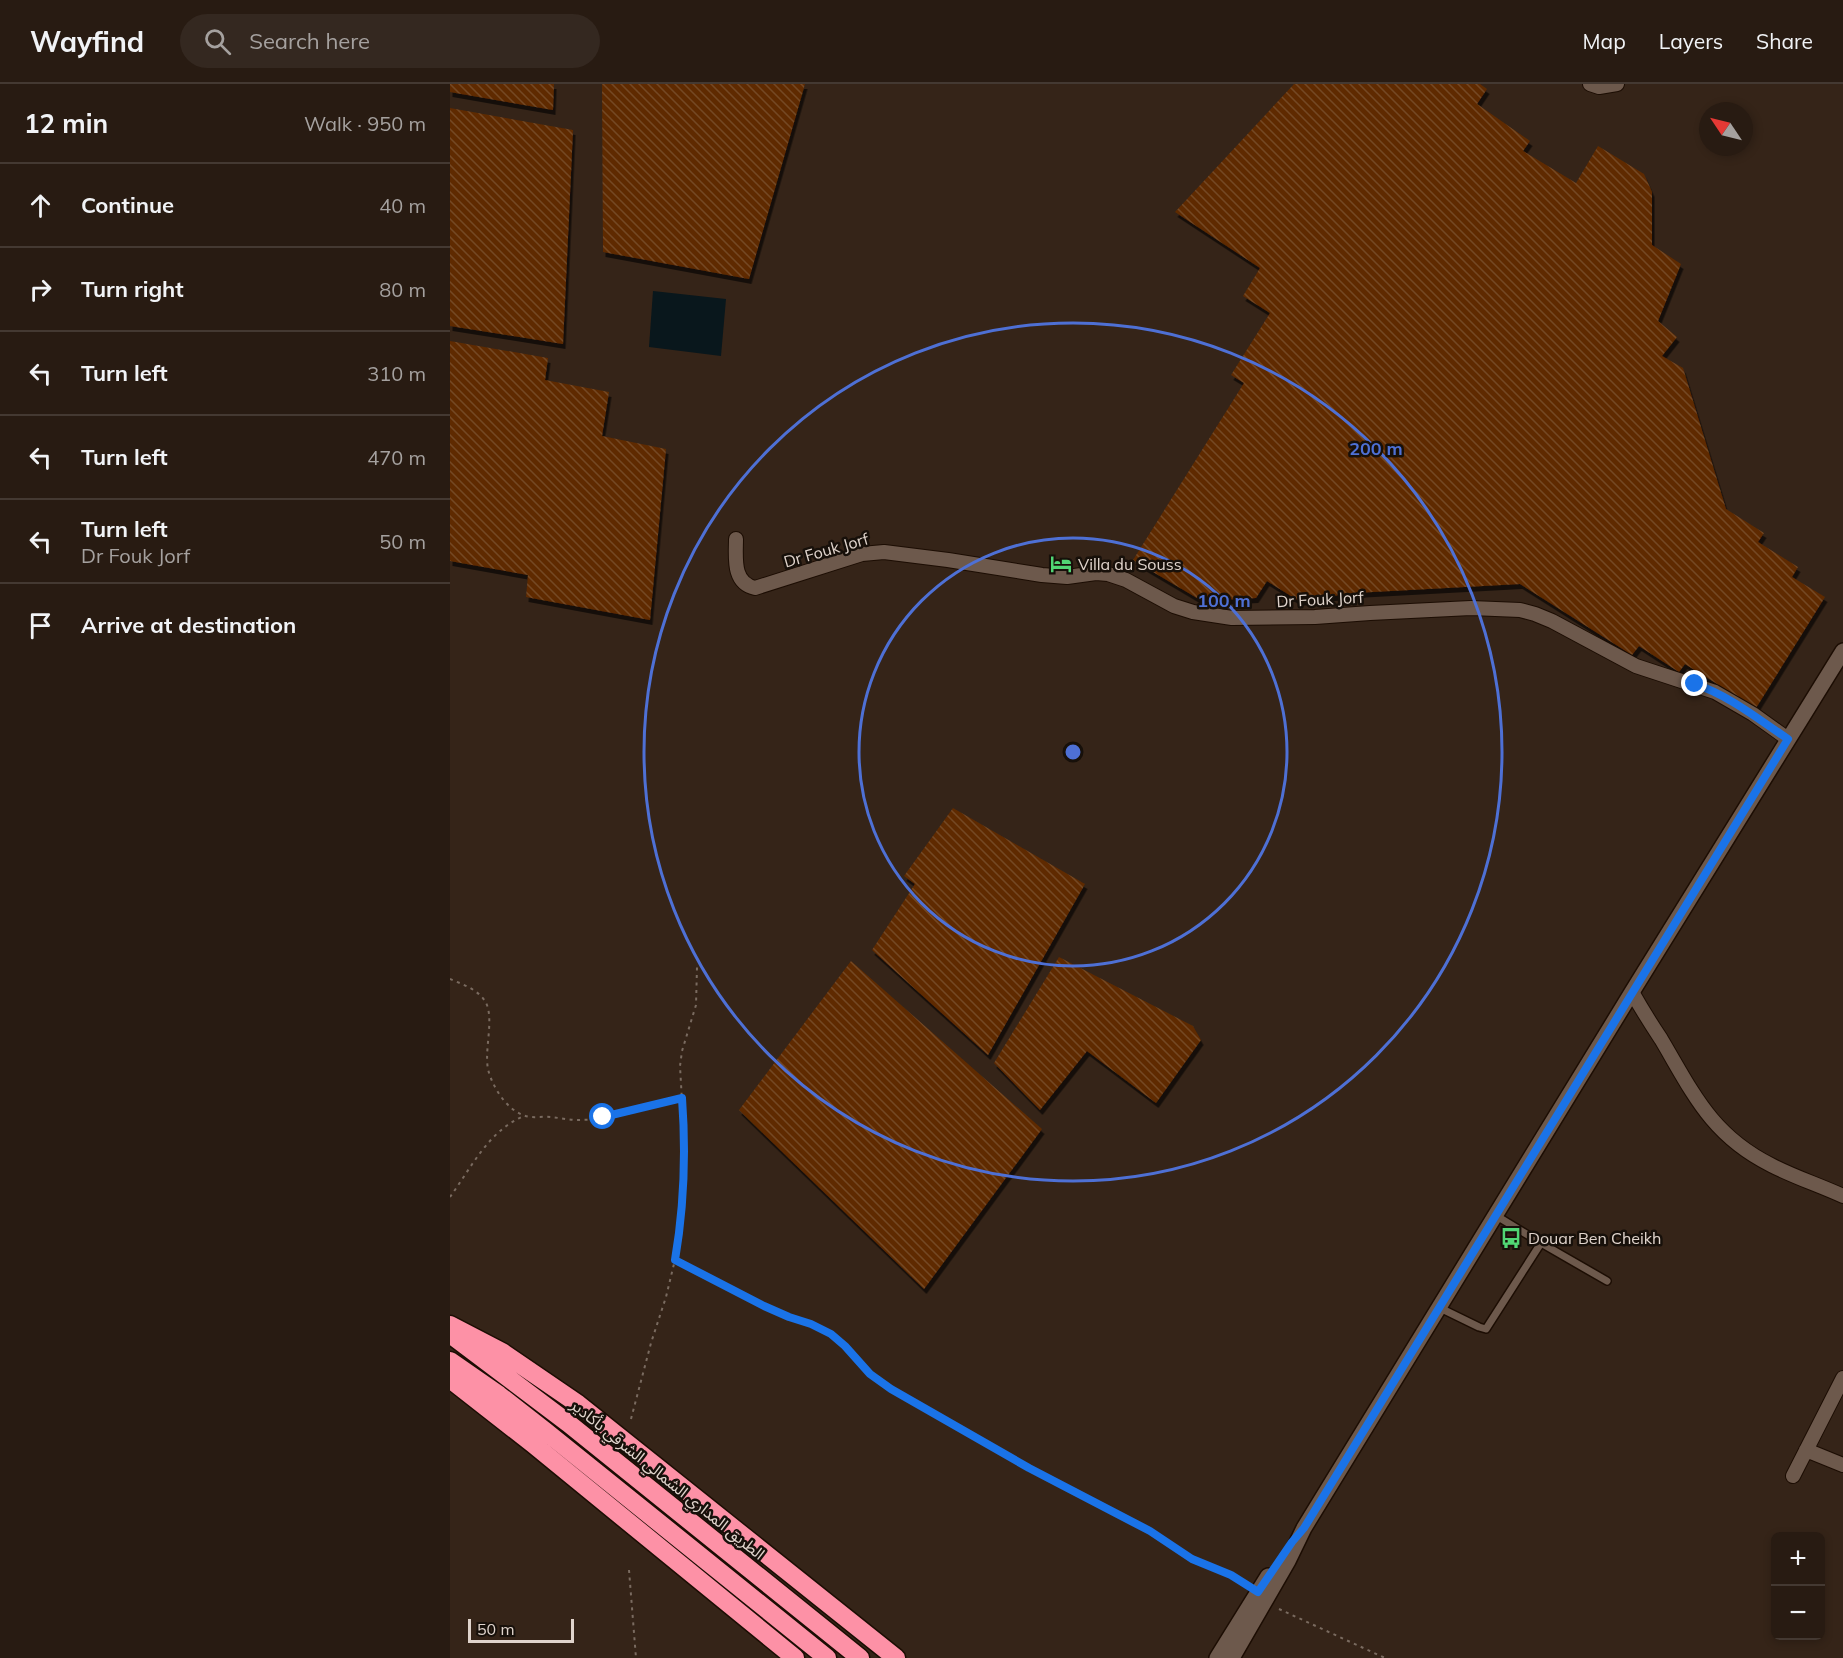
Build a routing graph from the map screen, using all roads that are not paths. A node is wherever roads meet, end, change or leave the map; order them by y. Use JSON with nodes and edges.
{"nodes":[{"id":1,"x":1590,"y":84,"type":"edge"},
{"id":2,"x":1617,"y":84,"type":"edge"},
{"id":3,"x":736,"y":539,"type":"dead end"},
{"id":4,"x":1843,"y":651,"type":"edge"},
{"id":5,"x":1788,"y":739,"type":"junction"},
{"id":6,"x":1632,"y":992,"type":"junction"},
{"id":7,"x":1843,"y":1196,"type":"edge"},
{"id":8,"x":1496,"y":1215,"type":"junction"},
{"id":9,"x":1541,"y":1243,"type":"junction"},
{"id":10,"x":1607,"y":1281,"type":"dead end"},
{"id":11,"x":1440,"y":1308,"type":"junction"},
{"id":12,"x":450,"y":1325,"type":"edge"},
{"id":13,"x":450,"y":1334,"type":"edge"},
{"id":14,"x":450,"y":1361,"type":"edge"},
{"id":15,"x":1843,"y":1378,"type":"edge"},
{"id":16,"x":450,"y":1379,"type":"edge"},
{"id":17,"x":1838,"y":1400,"type":"edge"},
{"id":18,"x":1806,"y":1450,"type":"junction"},
{"id":19,"x":1843,"y":1464,"type":"edge"},
{"id":20,"x":1793,"y":1476,"type":"dead end"},
{"id":21,"x":1261,"y":1597,"type":"junction"},
{"id":22,"x":795,"y":1658,"type":"edge"},
{"id":23,"x":826,"y":1658,"type":"edge"},
{"id":24,"x":860,"y":1658,"type":"edge"},
{"id":25,"x":896,"y":1658,"type":"edge"},
{"id":26,"x":1217,"y":1658,"type":"edge"},
{"id":27,"x":1232,"y":1658,"type":"edge"}],
"edges":[{"from":1,"to":2,"type":"street"},
{"from":3,"to":5,"type":"street","name":"Dr Fouk Jorf"},
{"from":4,"to":5,"type":"main road"},
{"from":5,"to":6,"type":"main road"},
{"from":6,"to":7,"type":"street"},
{"from":6,"to":8,"type":"main road"},
{"from":8,"to":9,"type":"lane"},
{"from":8,"to":11,"type":"main road"},
{"from":9,"to":10,"type":"lane"},
{"from":9,"to":11,"type":"lane"},
{"from":11,"to":21,"type":"main road"},
{"from":12,"to":25,"type":"highway"},
{"from":13,"to":24,"type":"highway","name":"الطريق المداري الشمالي الشرقي بأكادير"},
{"from":14,"to":23,"type":"highway"},
{"from":15,"to":17,"type":"street"},
{"from":16,"to":22,"type":"highway"},
{"from":17,"to":18,"type":"street"},
{"from":18,"to":19,"type":"street"},
{"from":18,"to":20,"type":"street"},
{"from":21,"to":26,"type":"main road"},
{"from":21,"to":27,"type":"main road"}]}
